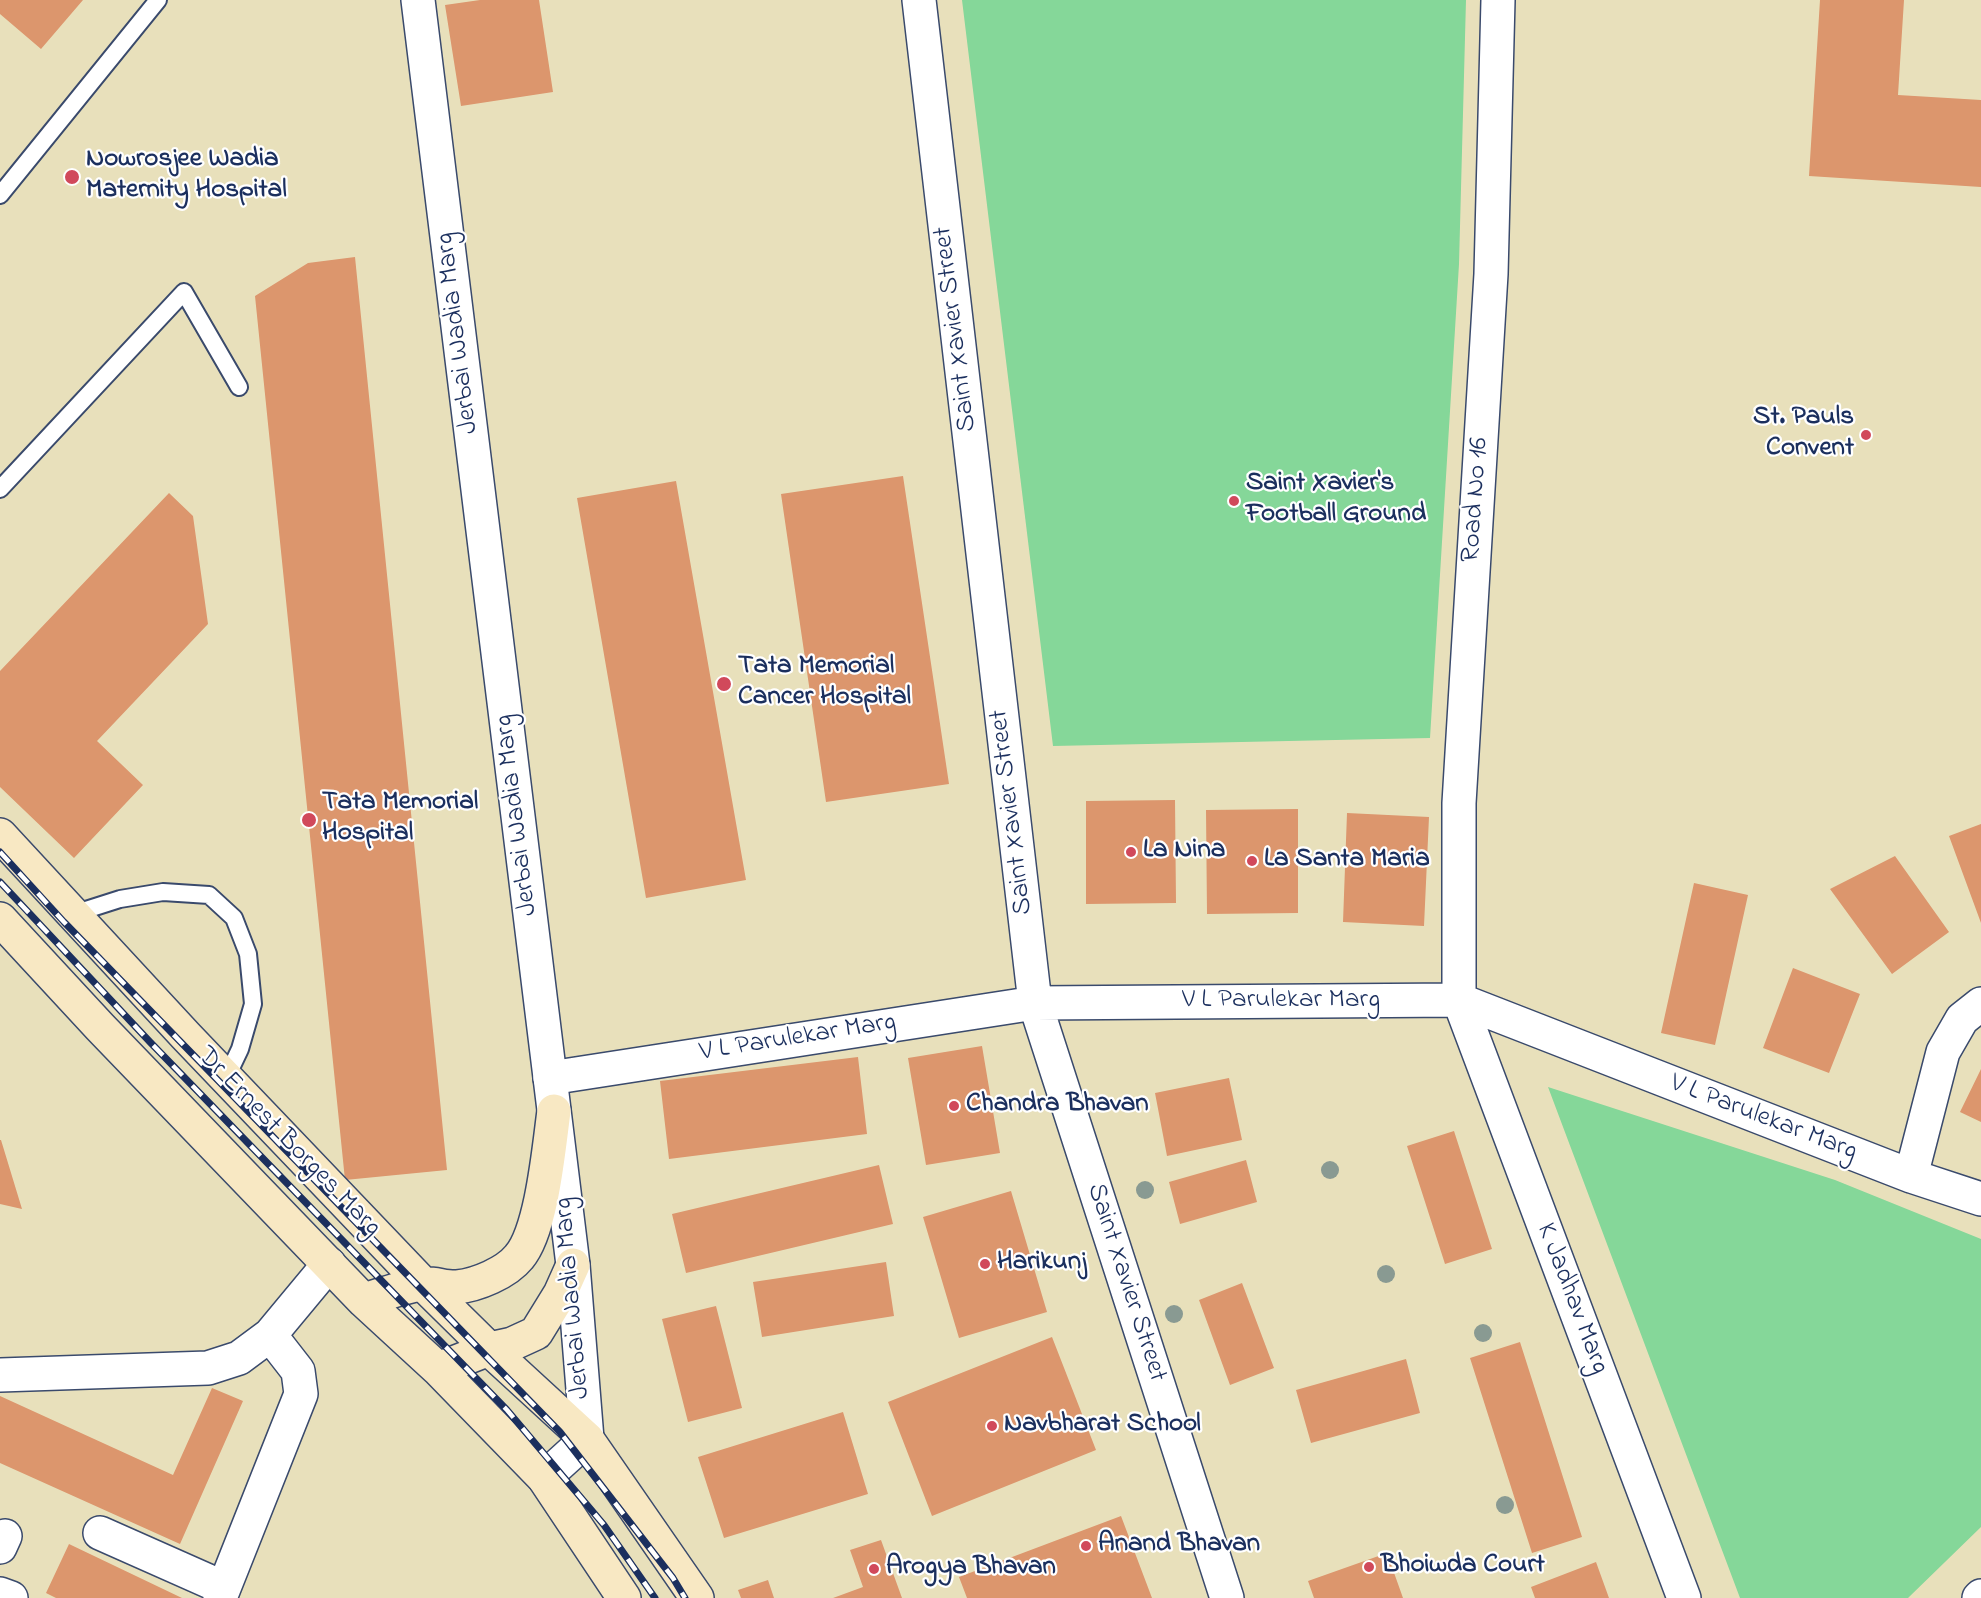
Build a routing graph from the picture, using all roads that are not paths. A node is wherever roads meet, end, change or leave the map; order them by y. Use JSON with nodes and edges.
{"nodes":[{"id":1,"x":158,"y":0,"type":"edge"},
{"id":2,"x":418,"y":0,"type":"edge"},
{"id":3,"x":919,"y":0,"type":"edge"},
{"id":4,"x":1498,"y":0,"type":"edge"},
{"id":5,"x":0,"y":195,"type":"edge"},
{"id":6,"x":239,"y":387,"type":"dead end"},
{"id":7,"x":0,"y":489,"type":"edge"},
{"id":8,"x":0,"y":835,"type":"edge"},
{"id":9,"x":73,"y":914,"type":"junction"},
{"id":10,"x":0,"y":919,"type":"edge"},
{"id":11,"x":1459,"y":1000,"type":"junction"},
{"id":12,"x":1035,"y":1003,"type":"junction"},
{"id":13,"x":1981,"y":1004,"type":"edge"},
{"id":14,"x":225,"y":1077,"type":"junction"},
{"id":15,"x":550,"y":1078,"type":"junction"},
{"id":16,"x":554,"y":1112,"type":"junction"},
{"id":17,"x":1911,"y":1176,"type":"junction"},
{"id":18,"x":1981,"y":1199,"type":"edge"},
{"id":19,"x":329,"y":1264,"type":"junction"},
{"id":20,"x":573,"y":1264,"type":"junction"},
{"id":21,"x":423,"y":1284,"type":"junction"},
{"id":22,"x":363,"y":1300,"type":"junction"},
{"id":23,"x":270,"y":1335,"type":"junction"},
{"id":24,"x":489,"y":1349,"type":"junction"},
{"id":25,"x":438,"y":1369,"type":"junction"},
{"id":26,"x":0,"y":1375,"type":"edge"},
{"id":27,"x":587,"y":1439,"type":"junction"},
{"id":28,"x":544,"y":1478,"type":"junction"},
{"id":29,"x":100,"y":1533,"type":"dead end"},
{"id":30,"x":222,"y":1593,"type":"edge"},
{"id":31,"x":0,"y":1594,"type":"edge"},
{"id":32,"x":11,"y":1598,"type":"edge"},
{"id":33,"x":624,"y":1598,"type":"edge"},
{"id":34,"x":696,"y":1598,"type":"edge"},
{"id":35,"x":1227,"y":1598,"type":"edge"},
{"id":36,"x":1684,"y":1598,"type":"edge"}],
"edges":[{"from":1,"to":5,"type":"lane"},
{"from":2,"to":15,"type":"street","name":"Jerbai Wadia Marg"},
{"from":3,"to":12,"type":"street","name":"Saint Xavier Street"},
{"from":4,"to":11,"type":"street","name":"Road No 16"},
{"from":6,"to":7,"type":"lane"},
{"from":8,"to":9,"type":"main road","name":"Dr Ernest Borges Marg"},
{"from":9,"to":14,"type":"main road","name":"Dr Ernest Borges Marg"},
{"from":9,"to":14,"type":"lane"},
{"from":10,"to":19,"type":"main road","name":"Dr Ernest Borges Marg"},
{"from":11,"to":12,"type":"street","name":"V L Parulekar Marg"},
{"from":11,"to":17,"type":"street","name":"V L Parulekar Marg"},
{"from":11,"to":36,"type":"street","name":"K Jadhav Marg"},
{"from":12,"to":15,"type":"street","name":"V L Parulekar Marg"},
{"from":12,"to":35,"type":"street","name":"Saint Xavier Street"},
{"from":13,"to":17,"type":"street"},
{"from":14,"to":21,"type":"main road","name":"Dr Ernest Borges Marg"},
{"from":15,"to":16,"type":"street","name":"Jerbai Wadia Marg"},
{"from":16,"to":20,"type":"street","name":"Jerbai Wadia Marg"},
{"from":16,"to":21,"type":"main road"},
{"from":17,"to":18,"type":"street","name":"V L Parulekar Marg"},
{"from":19,"to":22,"type":"main road","name":"Dr Ernest Borges Marg"},
{"from":19,"to":23,"type":"street"},
{"from":20,"to":24,"type":"main road"},
{"from":20,"to":27,"type":"street","name":"Jerbai Wadia Marg"},
{"from":21,"to":22,"type":"main road"},
{"from":21,"to":24,"type":"main road","name":"Dr Ernest Borges Marg"},
{"from":22,"to":25,"type":"main road","name":"Dr Ernest Borges Marg"},
{"from":23,"to":26,"type":"street"},
{"from":23,"to":30,"type":"street"},
{"from":24,"to":25,"type":"main road"},
{"from":24,"to":27,"type":"main road","name":"Dr Ernest Borges Marg"},
{"from":25,"to":28,"type":"main road"},
{"from":27,"to":28,"type":"street"},
{"from":27,"to":34,"type":"main road","name":"Jerbai Wadia Marg"},
{"from":28,"to":33,"type":"main road"},
{"from":29,"to":30,"type":"street"},
{"from":31,"to":32,"type":"street"}]}
